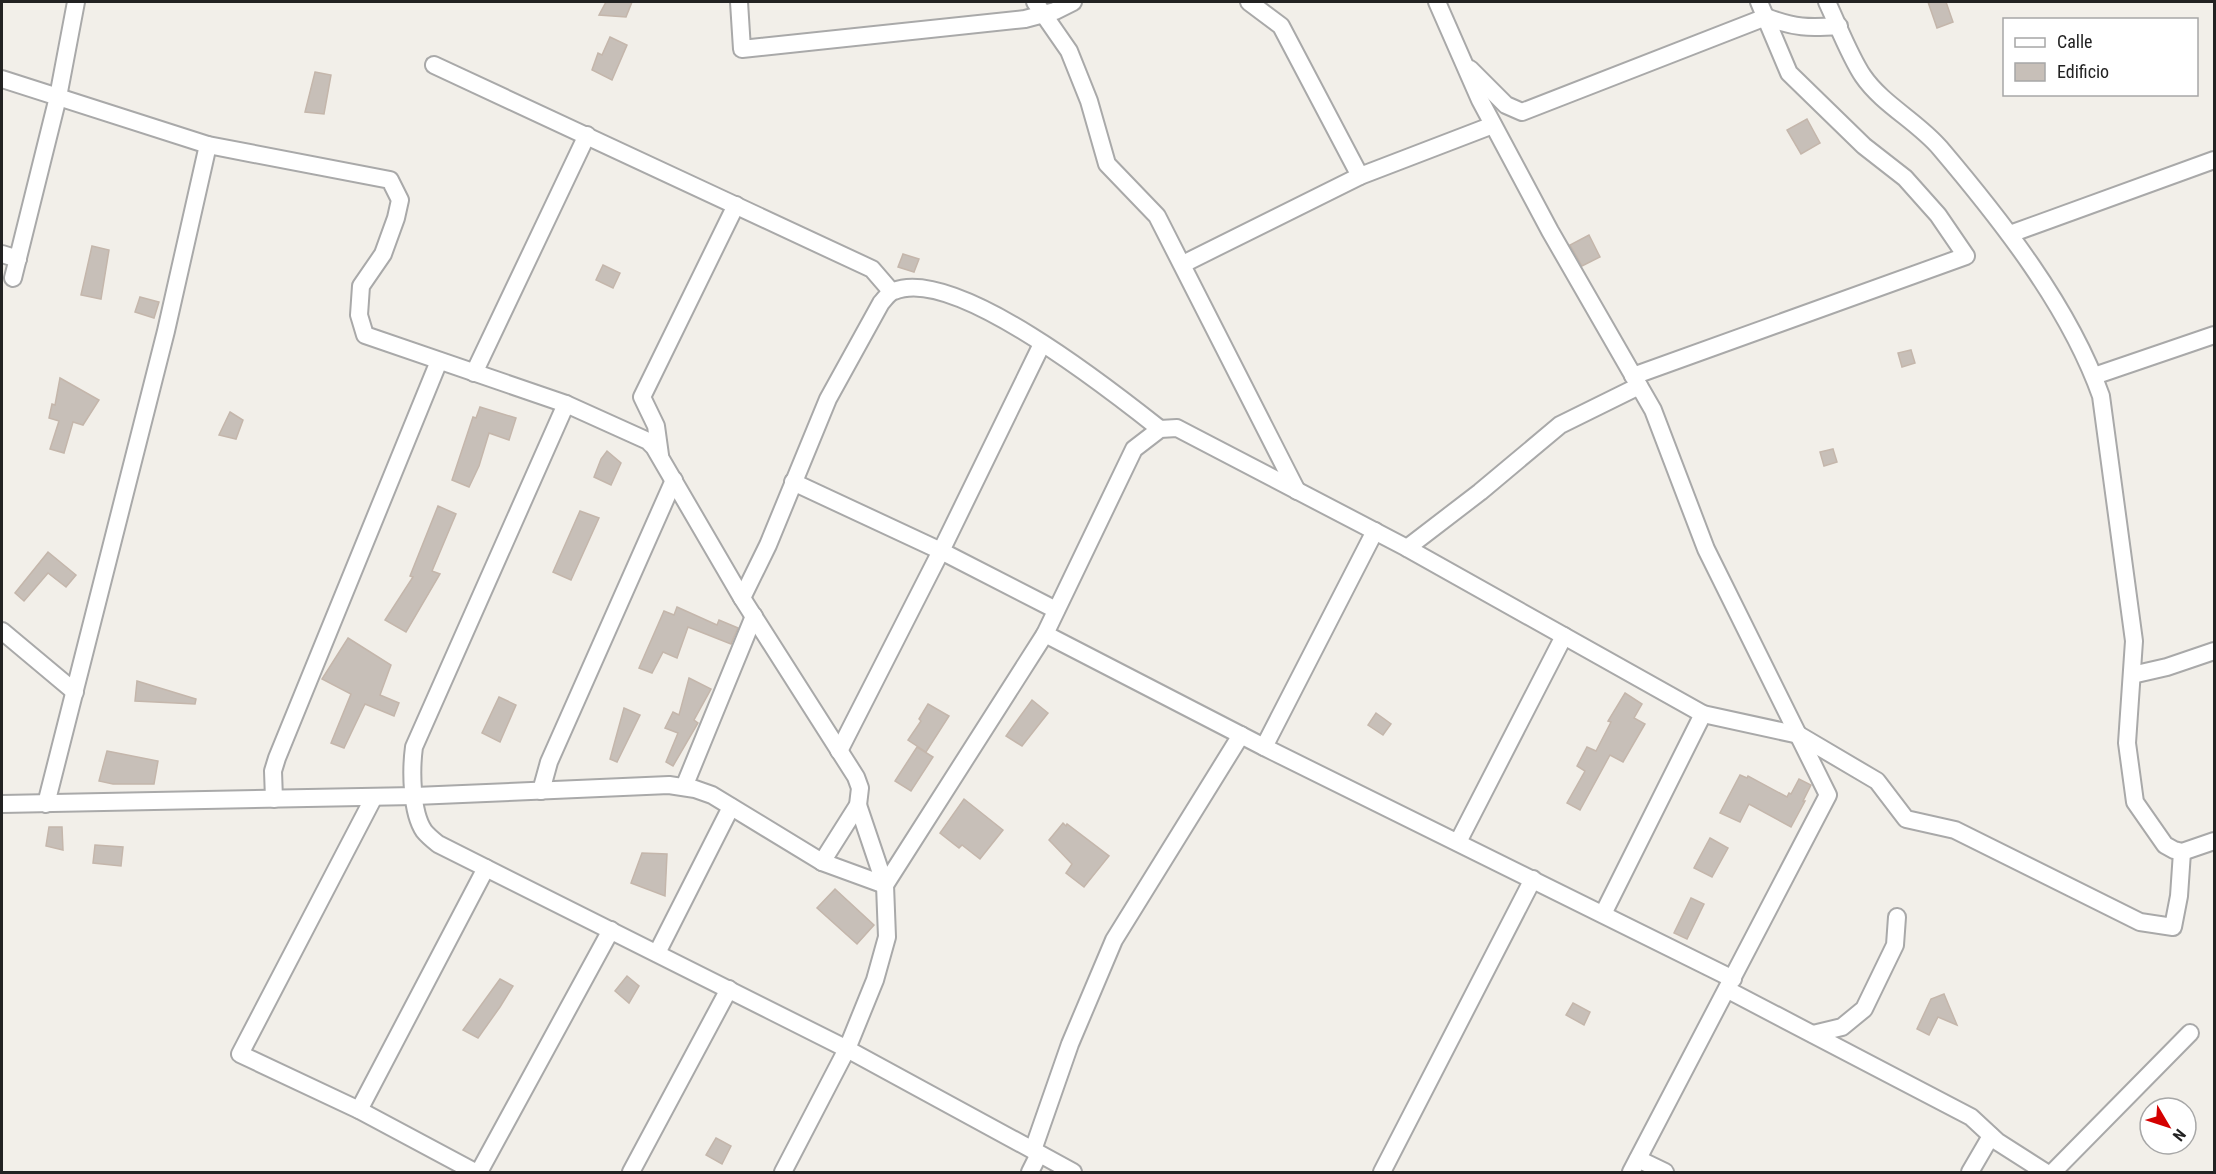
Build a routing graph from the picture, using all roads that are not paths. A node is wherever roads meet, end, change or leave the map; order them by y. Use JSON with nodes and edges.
{"nodes":[{"id":1,"x":76,"y":2,"type":"edge"},
{"id":2,"x":739,"y":2,"type":"edge"},
{"id":3,"x":1072,"y":2,"type":"edge"},
{"id":4,"x":1249,"y":2,"type":"edge"},
{"id":5,"x":1437,"y":2,"type":"edge"},
{"id":6,"x":1759,"y":2,"type":"edge"},
{"id":7,"x":1827,"y":2,"type":"edge"},
{"id":8,"x":1040,"y":8,"type":"edge"},
{"id":9,"x":1766,"y":17,"type":"junction"},
{"id":10,"x":1839,"y":26,"type":"junction"},
{"id":11,"x":1464,"y":63,"type":"junction"},
{"id":12,"x":434,"y":65,"type":"dead end"},
{"id":13,"x":2,"y":79,"type":"edge"},
{"id":14,"x":58,"y":97,"type":"junction"},
{"id":15,"x":1493,"y":125,"type":"junction"},
{"id":16,"x":587,"y":135,"type":"junction"},
{"id":17,"x":208,"y":145,"type":"junction"},
{"id":18,"x":2214,"y":160,"type":"edge"},
{"id":19,"x":1360,"y":176,"type":"junction"},
{"id":20,"x":736,"y":205,"type":"junction"},
{"id":21,"x":2010,"y":234,"type":"junction"},
{"id":22,"x":10,"y":257,"type":"edge"},
{"id":23,"x":1183,"y":264,"type":"junction"},
{"id":24,"x":13,"y":278,"type":"dead end"},
{"id":25,"x":891,"y":291,"type":"junction"},
{"id":26,"x":2214,"y":335,"type":"edge"},
{"id":27,"x":1042,"y":344,"type":"junction"},
{"id":28,"x":439,"y":361,"type":"junction"},
{"id":29,"x":474,"y":373,"type":"junction"},
{"id":30,"x":2094,"y":376,"type":"junction"},
{"id":31,"x":1636,"y":381,"type":"junction"},
{"id":32,"x":566,"y":404,"type":"junction"},
{"id":33,"x":1160,"y":429,"type":"junction"},
{"id":34,"x":660,"y":457,"type":"junction"},
{"id":35,"x":674,"y":480,"type":"junction"},
{"id":36,"x":793,"y":482,"type":"junction"},
{"id":37,"x":1298,"y":491,"type":"junction"},
{"id":38,"x":1375,"y":531,"type":"junction"},
{"id":39,"x":1407,"y":548,"type":"junction"},
{"id":40,"x":941,"y":551,"type":"junction"},
{"id":41,"x":742,"y":598,"type":"junction"},
{"id":42,"x":1056,"y":610,"type":"junction"},
{"id":43,"x":754,"y":616,"type":"junction"},
{"id":44,"x":2,"y":631,"type":"edge"},
{"id":45,"x":1045,"y":634,"type":"junction"},
{"id":46,"x":1564,"y":636,"type":"junction"},
{"id":47,"x":2214,"y":651,"type":"edge"},
{"id":48,"x":2132,"y":675,"type":"junction"},
{"id":49,"x":75,"y":692,"type":"junction"},
{"id":50,"x":1703,"y":714,"type":"junction"},
{"id":51,"x":1241,"y":735,"type":"junction"},
{"id":52,"x":1799,"y":735,"type":"junction"},
{"id":53,"x":1264,"y":747,"type":"junction"},
{"id":54,"x":839,"y":751,"type":"junction"},
{"id":55,"x":684,"y":787,"type":"junction"},
{"id":56,"x":541,"y":791,"type":"junction"},
{"id":57,"x":415,"y":796,"type":"junction"},
{"id":58,"x":374,"y":797,"type":"junction"},
{"id":59,"x":274,"y":799,"type":"junction"},
{"id":60,"x":2,"y":804,"type":"edge"},
{"id":61,"x":46,"y":804,"type":"junction"},
{"id":62,"x":858,"y":805,"type":"junction"},
{"id":63,"x":732,"y":807,"type":"junction"},
{"id":64,"x":2214,"y":841,"type":"edge"},
{"id":65,"x":1458,"y":842,"type":"junction"},
{"id":66,"x":2182,"y":852,"type":"junction"},
{"id":67,"x":822,"y":862,"type":"junction"},
{"id":68,"x":486,"y":868,"type":"junction"},
{"id":69,"x":1533,"y":879,"type":"junction"},
{"id":70,"x":885,"y":885,"type":"junction"},
{"id":71,"x":1603,"y":914,"type":"junction"},
{"id":72,"x":1897,"y":917,"type":"dead end"},
{"id":73,"x":611,"y":930,"type":"junction"},
{"id":74,"x":657,"y":953,"type":"junction"},
{"id":75,"x":1730,"y":984,"type":"junction"},
{"id":76,"x":729,"y":989,"type":"junction"},
{"id":77,"x":2190,"y":1033,"type":"dead end"},
{"id":78,"x":1813,"y":1034,"type":"junction"},
{"id":79,"x":847,"y":1049,"type":"junction"},
{"id":80,"x":359,"y":1110,"type":"junction"},
{"id":81,"x":1991,"y":1137,"type":"junction"},
{"id":82,"x":1036,"y":1152,"type":"junction"},
{"id":83,"x":1635,"y":1166,"type":"edge"},
{"id":84,"x":477,"y":1173,"type":"edge"},
{"id":85,"x":631,"y":1173,"type":"edge"},
{"id":86,"x":783,"y":1173,"type":"edge"},
{"id":87,"x":1030,"y":1173,"type":"edge"},
{"id":88,"x":1073,"y":1173,"type":"edge"},
{"id":89,"x":1382,"y":1173,"type":"edge"},
{"id":90,"x":1665,"y":1173,"type":"edge"},
{"id":91,"x":1970,"y":1173,"type":"edge"},
{"id":92,"x":2044,"y":1173,"type":"edge"},
{"id":93,"x":2053,"y":1173,"type":"edge"}],
"edges":[{"from":1,"to":14,"type":"street"},
{"from":2,"to":8,"type":"street"},
{"from":3,"to":8,"type":"street"},
{"from":4,"to":19,"type":"street"},
{"from":5,"to":11,"type":"street"},
{"from":6,"to":9,"type":"street"},
{"from":7,"to":10,"type":"street"},
{"from":8,"to":23,"type":"street"},
{"from":9,"to":10,"type":"street"},
{"from":9,"to":11,"type":"street"},
{"from":9,"to":31,"type":"street"},
{"from":10,"to":21,"type":"street"},
{"from":11,"to":15,"type":"street"},
{"from":12,"to":16,"type":"street"},
{"from":13,"to":14,"type":"street"},
{"from":14,"to":17,"type":"street"},
{"from":14,"to":22,"type":"street"},
{"from":15,"to":19,"type":"street"},
{"from":15,"to":31,"type":"street"},
{"from":16,"to":20,"type":"street"},
{"from":16,"to":29,"type":"street"},
{"from":17,"to":28,"type":"street"},
{"from":17,"to":49,"type":"street"},
{"from":18,"to":21,"type":"street"},
{"from":19,"to":23,"type":"street"},
{"from":20,"to":25,"type":"street"},
{"from":20,"to":34,"type":"street"},
{"from":21,"to":30,"type":"street"},
{"from":22,"to":24,"type":"street"},
{"from":23,"to":37,"type":"street"},
{"from":25,"to":27,"type":"street"},
{"from":25,"to":36,"type":"street"},
{"from":26,"to":30,"type":"street"},
{"from":27,"to":33,"type":"street"},
{"from":27,"to":40,"type":"street"},
{"from":28,"to":29,"type":"street"},
{"from":28,"to":59,"type":"street"},
{"from":29,"to":32,"type":"street"},
{"from":30,"to":48,"type":"street"},
{"from":31,"to":39,"type":"street"},
{"from":31,"to":52,"type":"street"},
{"from":32,"to":34,"type":"street"},
{"from":32,"to":57,"type":"street"},
{"from":33,"to":37,"type":"street"},
{"from":33,"to":42,"type":"street"},
{"from":34,"to":35,"type":"street"},
{"from":35,"to":41,"type":"street"},
{"from":35,"to":56,"type":"street"},
{"from":36,"to":40,"type":"street"},
{"from":36,"to":41,"type":"street"},
{"from":37,"to":38,"type":"street"},
{"from":38,"to":39,"type":"street"},
{"from":38,"to":53,"type":"street"},
{"from":39,"to":46,"type":"street"},
{"from":40,"to":42,"type":"street"},
{"from":40,"to":54,"type":"street"},
{"from":41,"to":43,"type":"street"},
{"from":42,"to":45,"type":"street"},
{"from":43,"to":54,"type":"street"},
{"from":43,"to":55,"type":"street"},
{"from":44,"to":49,"type":"street"},
{"from":45,"to":51,"type":"street"},
{"from":45,"to":70,"type":"street"},
{"from":46,"to":50,"type":"street"},
{"from":46,"to":65,"type":"street"},
{"from":47,"to":48,"type":"street"},
{"from":48,"to":66,"type":"street"},
{"from":49,"to":61,"type":"street"},
{"from":50,"to":52,"type":"street"},
{"from":50,"to":71,"type":"street"},
{"from":51,"to":53,"type":"street"},
{"from":51,"to":82,"type":"street"},
{"from":52,"to":66,"type":"street"},
{"from":52,"to":75,"type":"street"},
{"from":53,"to":65,"type":"street"},
{"from":54,"to":62,"type":"street"},
{"from":55,"to":56,"type":"street"},
{"from":55,"to":63,"type":"street"},
{"from":56,"to":57,"type":"street"},
{"from":57,"to":58,"type":"street"},
{"from":57,"to":68,"type":"street"},
{"from":58,"to":59,"type":"street"},
{"from":58,"to":80,"type":"street"},
{"from":59,"to":61,"type":"street"},
{"from":60,"to":61,"type":"street"},
{"from":62,"to":67,"type":"street"},
{"from":62,"to":70,"type":"street"},
{"from":63,"to":67,"type":"street"},
{"from":63,"to":74,"type":"street"},
{"from":64,"to":66,"type":"street"},
{"from":65,"to":69,"type":"street"},
{"from":67,"to":70,"type":"street"},
{"from":68,"to":73,"type":"street"},
{"from":68,"to":80,"type":"street"},
{"from":69,"to":71,"type":"street"},
{"from":69,"to":89,"type":"street"},
{"from":70,"to":79,"type":"street"},
{"from":71,"to":75,"type":"street"},
{"from":72,"to":78,"type":"street"},
{"from":73,"to":74,"type":"street"},
{"from":73,"to":84,"type":"street"},
{"from":74,"to":76,"type":"street"},
{"from":75,"to":78,"type":"street"},
{"from":75,"to":83,"type":"street"},
{"from":76,"to":79,"type":"street"},
{"from":76,"to":85,"type":"street"},
{"from":77,"to":93,"type":"street"},
{"from":78,"to":81,"type":"street"},
{"from":79,"to":82,"type":"street"},
{"from":79,"to":86,"type":"street"},
{"from":80,"to":84,"type":"street"},
{"from":81,"to":91,"type":"street"},
{"from":81,"to":92,"type":"street"},
{"from":82,"to":87,"type":"street"},
{"from":82,"to":88,"type":"street"},
{"from":83,"to":90,"type":"street"}]}
